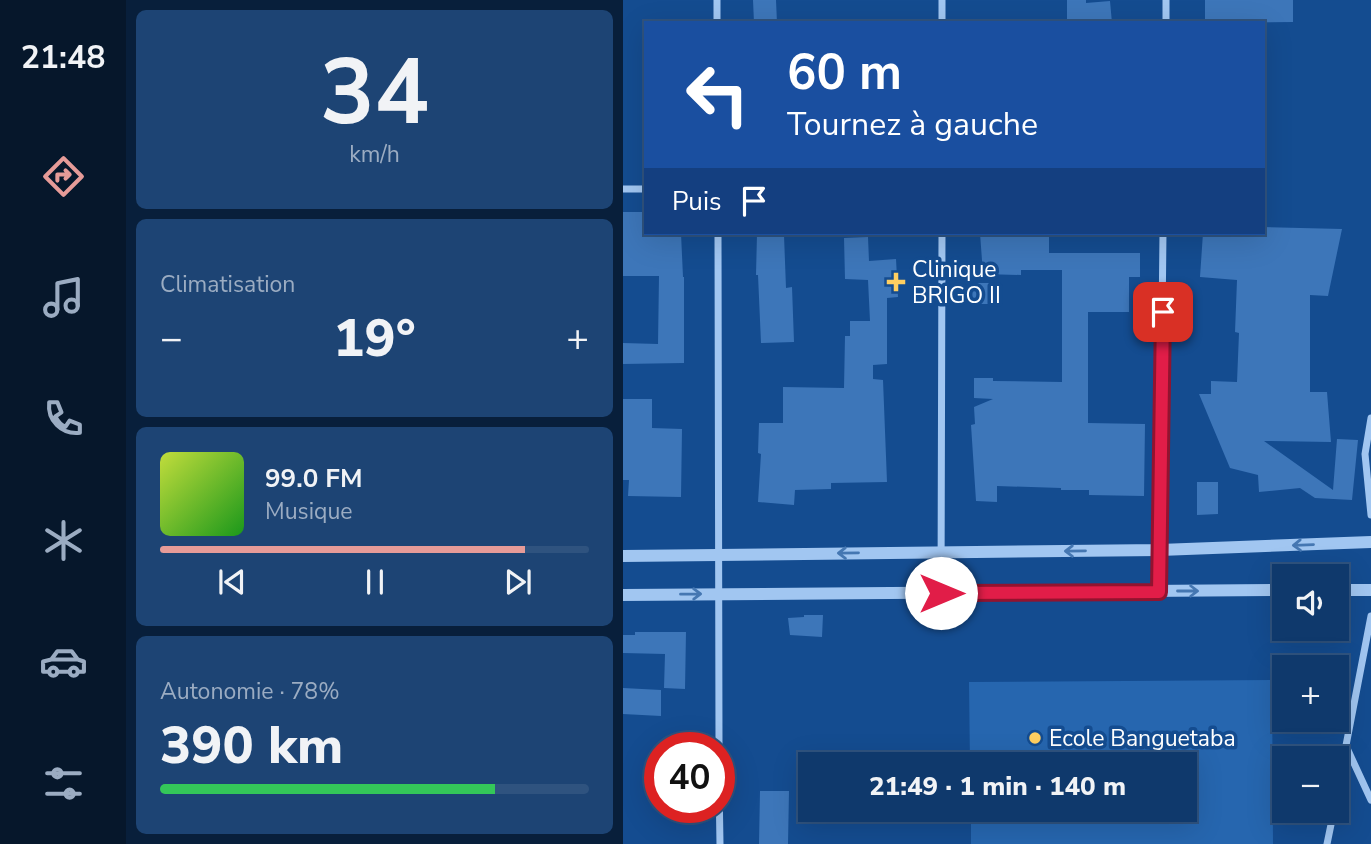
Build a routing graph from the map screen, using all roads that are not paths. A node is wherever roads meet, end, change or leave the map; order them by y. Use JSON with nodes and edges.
{"nodes":[{"id":1,"x":717,"y":0,"type":"edge"},
{"id":2,"x":942,"y":0,"type":"edge"},
{"id":3,"x":1166,"y":0,"type":"edge"},
{"id":4,"x":717,"y":21,"type":"edge"},
{"id":5,"x":942,"y":21,"type":"edge"},
{"id":6,"x":1166,"y":21,"type":"edge"},
{"id":7,"x":623,"y":189,"type":"edge"},
{"id":8,"x":644,"y":189,"type":"edge"},
{"id":9,"x":718,"y":235,"type":"edge"},
{"id":10,"x":942,"y":235,"type":"edge"},
{"id":11,"x":1163,"y":235,"type":"edge"},
{"id":12,"x":1371,"y":418,"type":"edge"},
{"id":13,"x":1371,"y":515,"type":"edge"},
{"id":14,"x":1371,"y":542,"type":"edge"},
{"id":15,"x":1160,"y":550,"type":"junction"},
{"id":16,"x":941,"y":552,"type":"junction"},
{"id":17,"x":719,"y":555,"type":"junction"},
{"id":18,"x":623,"y":556,"type":"edge"},
{"id":19,"x":1272,"y":590,"type":"edge"},
{"id":20,"x":1349,"y":590,"type":"edge"},
{"id":21,"x":1371,"y":590,"type":"edge"},
{"id":22,"x":1159,"y":592,"type":"junction"},
{"id":23,"x":941,"y":593,"type":"junction"},
{"id":24,"x":719,"y":594,"type":"junction"},
{"id":25,"x":623,"y":595,"type":"edge"},
{"id":26,"x":1371,"y":616,"type":"edge"},
{"id":27,"x":719,"y":732,"type":"edge"},
{"id":28,"x":1346,"y":746,"type":"edge"},
{"id":29,"x":1349,"y":752,"type":"edge"},
{"id":30,"x":1371,"y":800,"type":"edge"},
{"id":31,"x":720,"y":823,"type":"edge"},
{"id":32,"x":1331,"y":823,"type":"edge"},
{"id":33,"x":720,"y":844,"type":"edge"},
{"id":34,"x":1327,"y":844,"type":"edge"}],
"edges":[{"from":1,"to":4,"type":"street"},
{"from":2,"to":5,"type":"street"},
{"from":3,"to":6,"type":"street"},
{"from":7,"to":8,"type":"street"},
{"from":9,"to":17,"type":"street"},
{"from":10,"to":16,"type":"street"},
{"from":11,"to":15,"type":"street"},
{"from":12,"to":13,"type":"street"},
{"from":14,"to":15,"type":"street","one_way":true},
{"from":15,"to":16,"type":"street","one_way":true},
{"from":15,"to":22,"type":"street"},
{"from":16,"to":17,"type":"street","one_way":true},
{"from":16,"to":23,"type":"street"},
{"from":17,"to":18,"type":"street"},
{"from":17,"to":24,"type":"street"},
{"from":22,"to":19,"type":"street","one_way":true},
{"from":20,"to":21,"type":"street"},
{"from":22,"to":23,"type":"street"},
{"from":23,"to":24,"type":"street"},
{"from":25,"to":24,"type":"street","one_way":true},
{"from":24,"to":27,"type":"street"},
{"from":26,"to":28,"type":"street"},
{"from":29,"to":30,"type":"street"},
{"from":31,"to":33,"type":"street"},
{"from":32,"to":34,"type":"street"}]}
